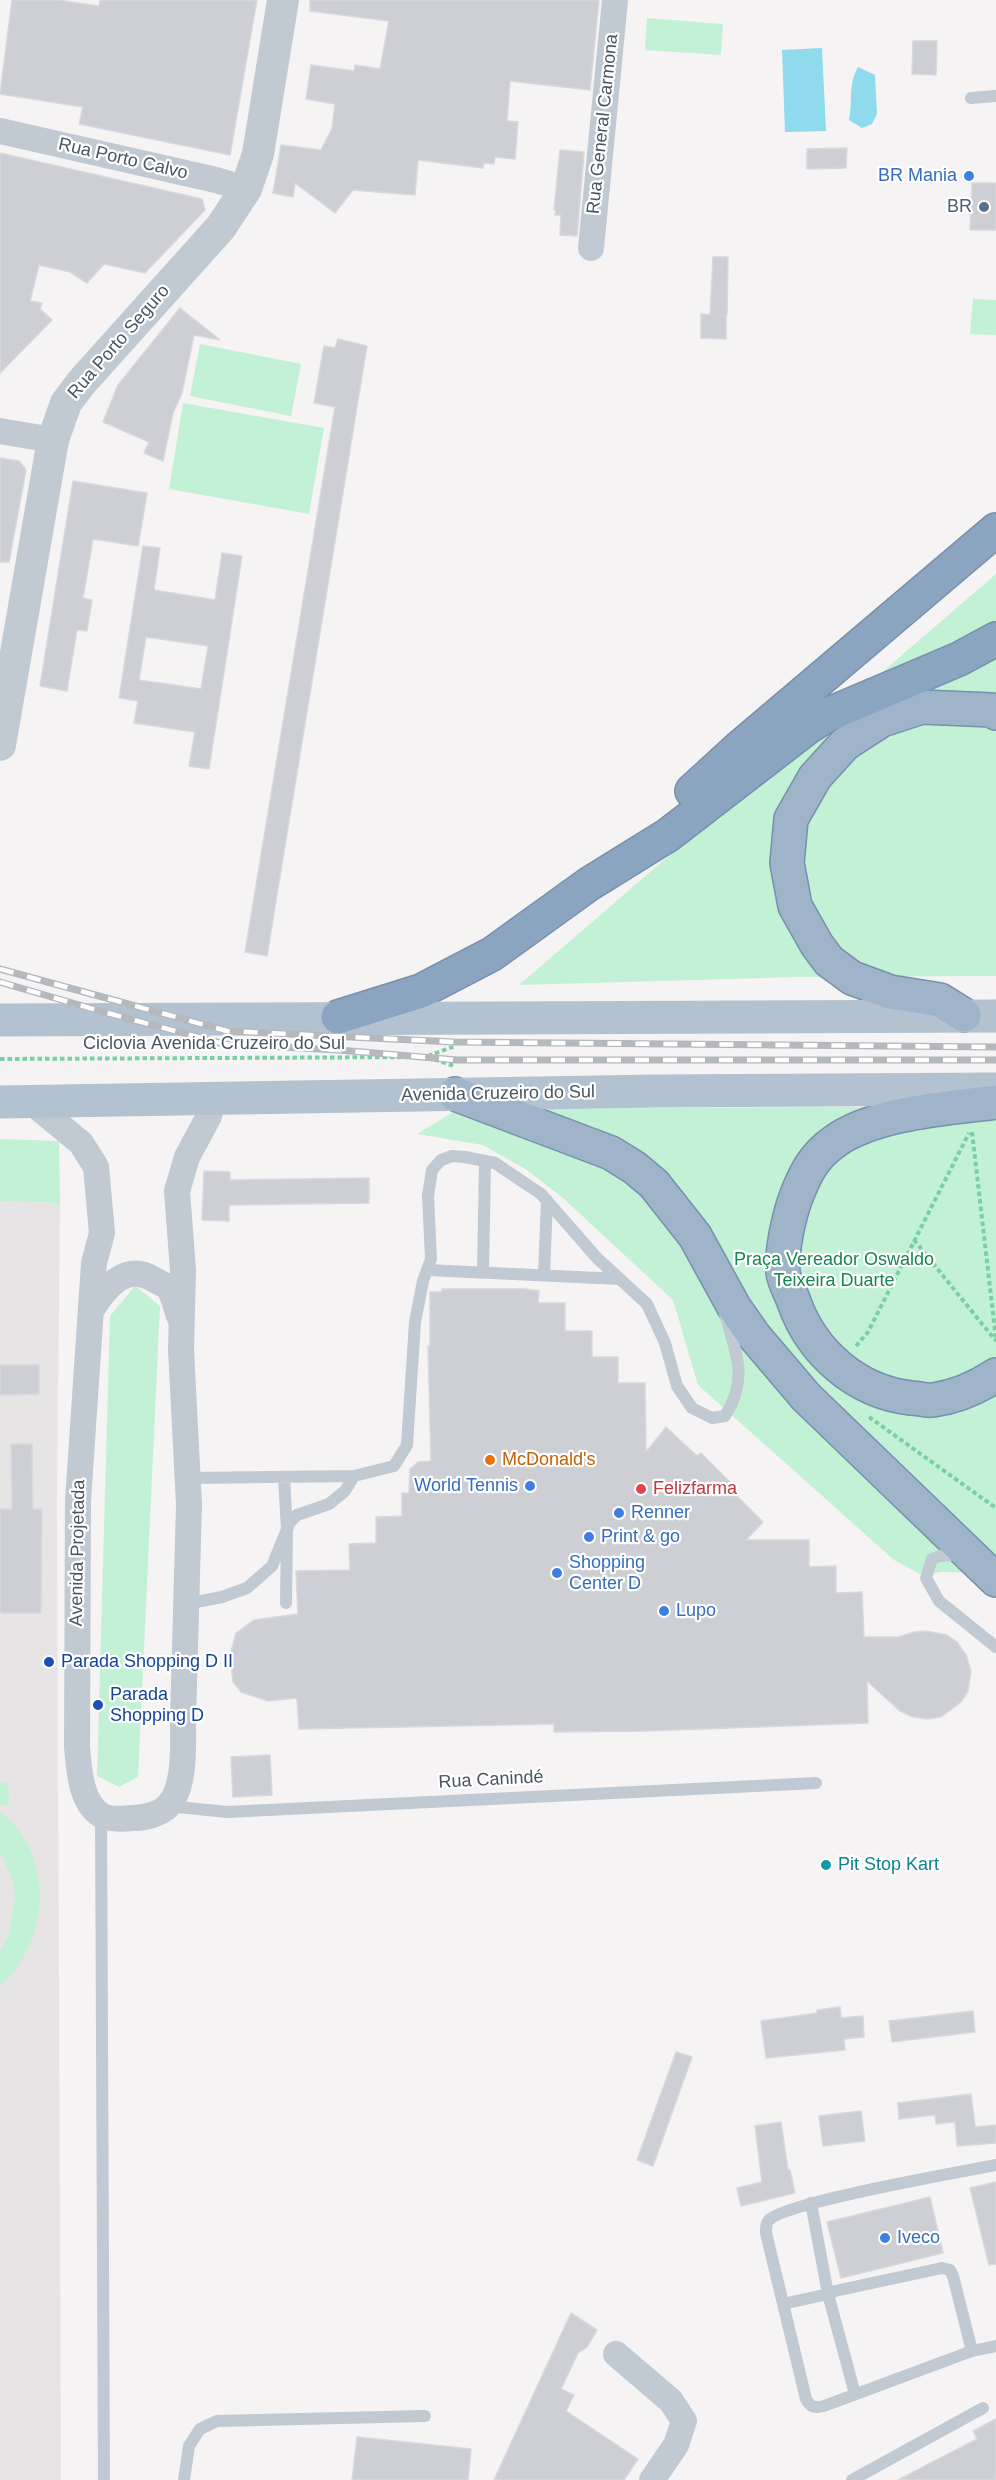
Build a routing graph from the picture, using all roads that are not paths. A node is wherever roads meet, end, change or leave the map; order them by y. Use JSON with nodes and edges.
{"nodes":[{"id":1,"x":283,"y":0,"type":"edge"},
{"id":2,"x":615,"y":0,"type":"edge"},
{"id":3,"x":996,"y":96,"type":"edge"},
{"id":4,"x":971,"y":98,"type":"dead end"},
{"id":5,"x":0,"y":131,"type":"edge"},
{"id":6,"x":246,"y":189,"type":"junction"},
{"id":7,"x":591,"y":248,"type":"dead end"},
{"id":8,"x":0,"y":431,"type":"edge"},
{"id":9,"x":53,"y":440,"type":"junction"},
{"id":10,"x":996,"y":530,"type":"edge"},
{"id":11,"x":996,"y":639,"type":"edge"},
{"id":12,"x":996,"y":713,"type":"edge"},
{"id":13,"x":0,"y":745,"type":"edge"},
{"id":14,"x":589,"y":885,"type":"junction"},
{"id":15,"x":980,"y":1016,"type":"edge"},
{"id":16,"x":338,"y":1017,"type":"junction"},
{"id":17,"x":0,"y":1020,"type":"edge"},
{"id":18,"x":996,"y":1089,"type":"edge"},
{"id":19,"x":455,"y":1094,"type":"junction"},
{"id":20,"x":214,"y":1098,"type":"junction"},
{"id":21,"x":15,"y":1102,"type":"edge"},
{"id":22,"x":996,"y":1102,"type":"edge"},
{"id":23,"x":485,"y":1161,"type":"junction"},
{"id":24,"x":547,"y":1200,"type":"junction"},
{"id":25,"x":427,"y":1270,"type":"junction"},
{"id":26,"x":714,"y":1270,"type":"junction"},
{"id":27,"x":483,"y":1273,"type":"junction"},
{"id":28,"x":544,"y":1275,"type":"junction"},
{"id":29,"x":620,"y":1279,"type":"junction"},
{"id":30,"x":90,"y":1312,"type":"junction"},
{"id":31,"x":181,"y":1319,"type":"junction"},
{"id":32,"x":996,"y":1375,"type":"edge"},
{"id":33,"x":354,"y":1476,"type":"junction"},
{"id":34,"x":284,"y":1477,"type":"junction"},
{"id":35,"x":188,"y":1478,"type":"junction"},
{"id":36,"x":287,"y":1530,"type":"junction"},
{"id":37,"x":970,"y":1554,"type":"junction"},
{"id":38,"x":996,"y":1580,"type":"edge"},
{"id":39,"x":286,"y":1603,"type":"dead end"},
{"id":40,"x":186,"y":1604,"type":"junction"},
{"id":41,"x":996,"y":1647,"type":"edge"},
{"id":42,"x":816,"y":1783,"type":"dead end"},
{"id":43,"x":168,"y":1806,"type":"junction"},
{"id":44,"x":101,"y":1815,"type":"junction"},
{"id":45,"x":996,"y":2165,"type":"edge"},
{"id":46,"x":811,"y":2203,"type":"junction"},
{"id":47,"x":828,"y":2294,"type":"junction"},
{"id":48,"x":783,"y":2304,"type":"junction"},
{"id":49,"x":996,"y":2346,"type":"edge"},
{"id":50,"x":972,"y":2351,"type":"junction"},
{"id":51,"x":616,"y":2354,"type":"dead end"},
{"id":52,"x":855,"y":2394,"type":"junction"},
{"id":53,"x":983,"y":2408,"type":"dead end"},
{"id":54,"x":425,"y":2416,"type":"dead end"},
{"id":55,"x":104,"y":2480,"type":"edge"},
{"id":56,"x":184,"y":2480,"type":"edge"},
{"id":57,"x":652,"y":2480,"type":"edge"},
{"id":58,"x":852,"y":2480,"type":"edge"}],
"edges":[{"from":1,"to":6,"type":"street","name":"Rua Porto Seguro"},
{"from":2,"to":7,"type":"street","name":"Rua General Carmona"},
{"from":3,"to":4,"type":"lane"},
{"from":5,"to":6,"type":"street","name":"Rua Porto Calvo"},
{"from":6,"to":9,"type":"street","name":"Rua Porto Seguro"},
{"from":8,"to":9,"type":"street"},
{"from":9,"to":13,"type":"street","name":"Rua Porto Seguro"},
{"from":10,"to":14,"type":"highway"},
{"from":11,"to":14,"type":"highway"},
{"from":12,"to":15,"type":"highway"},
{"from":14,"to":16,"type":"highway"},
{"from":15,"to":16,"type":"main road"},
{"from":16,"to":17,"type":"main road"},
{"from":18,"to":19,"type":"main road","name":"Avenida Cruzeiro do Sul"},
{"from":19,"to":20,"type":"main road","name":"Avenida Cruzeiro do Sul"},
{"from":19,"to":26,"type":"highway"},
{"from":20,"to":21,"type":"main road","name":"Avenida Cruzeiro do Sul"},
{"from":20,"to":31,"type":"street"},
{"from":21,"to":30,"type":"street","name":"Avenida Projetada"},
{"from":22,"to":32,"type":"highway"},
{"from":23,"to":24,"type":"lane"},
{"from":23,"to":25,"type":"lane"},
{"from":23,"to":27,"type":"lane"},
{"from":24,"to":28,"type":"lane"},
{"from":24,"to":29,"type":"lane"},
{"from":25,"to":27,"type":"lane"},
{"from":25,"to":33,"type":"lane"},
{"from":26,"to":29,"type":"lane"},
{"from":26,"to":37,"type":"highway"},
{"from":27,"to":28,"type":"lane"},
{"from":28,"to":29,"type":"lane"},
{"from":30,"to":31,"type":"street"},
{"from":30,"to":44,"type":"street","name":"Avenida Projetada"},
{"from":31,"to":35,"type":"street"},
{"from":33,"to":34,"type":"lane"},
{"from":33,"to":36,"type":"lane"},
{"from":34,"to":35,"type":"lane"},
{"from":34,"to":36,"type":"lane"},
{"from":35,"to":40,"type":"street"},
{"from":36,"to":39,"type":"lane"},
{"from":36,"to":40,"type":"lane"},
{"from":37,"to":38,"type":"highway"},
{"from":37,"to":41,"type":"lane"},
{"from":40,"to":43,"type":"street"},
{"from":42,"to":43,"type":"lane","name":"Rua Canindé"},
{"from":43,"to":44,"type":"street"},
{"from":44,"to":55,"type":"lane"},
{"from":45,"to":46,"type":"lane"},
{"from":46,"to":47,"type":"lane"},
{"from":46,"to":48,"type":"lane"},
{"from":47,"to":48,"type":"lane"},
{"from":47,"to":50,"type":"lane"},
{"from":47,"to":52,"type":"lane"},
{"from":48,"to":52,"type":"lane"},
{"from":49,"to":50,"type":"lane"},
{"from":50,"to":52,"type":"lane"},
{"from":51,"to":57,"type":"street"},
{"from":53,"to":58,"type":"lane"},
{"from":54,"to":56,"type":"lane"}]}
